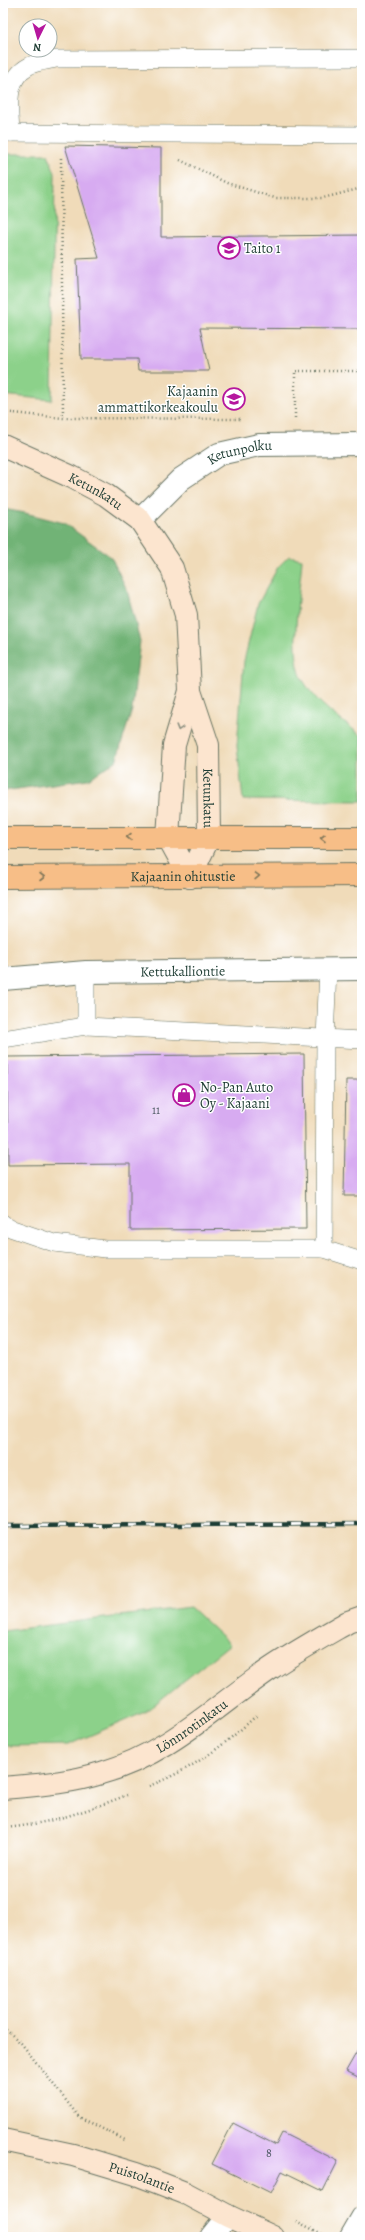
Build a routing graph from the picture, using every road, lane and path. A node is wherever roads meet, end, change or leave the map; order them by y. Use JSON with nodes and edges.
{"nodes":[{"id":1,"x":362,"y":58,"type":"edge"},
{"id":2,"x":7,"y":133,"type":"edge"},
{"id":3,"x":61,"y":133,"type":"junction"},
{"id":4,"x":362,"y":135,"type":"edge"},
{"id":5,"x":175,"y":156,"type":"dead end"},
{"id":6,"x":362,"y":188,"type":"edge"},
{"id":7,"x":362,"y":371,"type":"edge"},
{"id":8,"x":3,"y":412,"type":"edge"},
{"id":9,"x":63,"y":418,"type":"junction"},
{"id":10,"x":244,"y":420,"type":"dead end"},
{"id":11,"x":295,"y":444,"type":"junction"},
{"id":12,"x":362,"y":444,"type":"edge"},
{"id":13,"x":3,"y":446,"type":"edge"},
{"id":14,"x":34,"y":461,"type":"junction"},
{"id":15,"x":3,"y":463,"type":"edge"},
{"id":16,"x":140,"y":520,"type":"junction"},
{"id":17,"x":190,"y":691,"type":"junction"},
{"id":18,"x":168,"y":837,"type":"junction"},
{"id":19,"x":209,"y":837,"type":"junction"},
{"id":20,"x":3,"y":838,"type":"edge"},
{"id":21,"x":362,"y":838,"type":"edge"},
{"id":22,"x":362,"y":875,"type":"edge"},
{"id":23,"x":3,"y":877,"type":"edge"},
{"id":24,"x":190,"y":877,"type":"junction"},
{"id":25,"x":328,"y":969,"type":"junction"},
{"id":26,"x":362,"y":969,"type":"edge"},
{"id":27,"x":86,"y":972,"type":"junction"},
{"id":28,"x":3,"y":979,"type":"edge"},
{"id":29,"x":86,"y":1026,"type":"junction"},
{"id":30,"x":3,"y":1039,"type":"edge"},
{"id":31,"x":325,"y":1039,"type":"junction"},
{"id":32,"x":362,"y":1040,"type":"edge"},
{"id":33,"x":3,"y":1223,"type":"edge"},
{"id":34,"x":324,"y":1249,"type":"junction"},
{"id":35,"x":362,"y":1262,"type":"edge"},
{"id":36,"x":362,"y":1617,"type":"edge"},
{"id":37,"x":3,"y":1788,"type":"edge"},
{"id":38,"x":3,"y":2026,"type":"edge"},
{"id":39,"x":3,"y":2140,"type":"edge"},
{"id":40,"x":133,"y":2144,"type":"dead end"},
{"id":41,"x":228,"y":2216,"type":"junction"},
{"id":42,"x":362,"y":2218,"type":"edge"},
{"id":43,"x":292,"y":2219,"type":"dead end"},
{"id":44,"x":211,"y":2237,"type":"edge"},
{"id":45,"x":273,"y":2237,"type":"edge"},
{"id":46,"x":328,"y":2237,"type":"edge"},
{"id":47,"x":351,"y":2237,"type":"edge"}],
"edges":[{"from":1,"to":2,"type":"lane"},
{"from":2,"to":3,"type":"lane"},
{"from":3,"to":4,"type":"lane"},
{"from":3,"to":9,"type":"path"},
{"from":5,"to":6,"type":"path"},
{"from":7,"to":11,"type":"path"},
{"from":8,"to":9,"type":"path"},
{"from":9,"to":10,"type":"path"},
{"from":11,"to":12,"type":"street","name":"Ketunpolku"},
{"from":11,"to":16,"type":"street","name":"Ketunpolku"},
{"from":13,"to":14,"type":"street","name":"Ketunkatu"},
{"from":14,"to":15,"type":"street","name":"Ketunkatu"},
{"from":14,"to":16,"type":"street","name":"Ketunkatu"},
{"from":16,"to":17,"type":"street","name":"Ketunkatu"},
{"from":17,"to":18,"type":"street","name":"Ketunkatu","one_way":true},
{"from":17,"to":19,"type":"street","name":"Ketunkatu"},
{"from":18,"to":19,"type":"highway"},
{"from":18,"to":20,"type":"highway","one_way":true},
{"from":18,"to":24,"type":"street"},
{"from":21,"to":19,"type":"highway","one_way":true},
{"from":19,"to":24,"type":"street","name":"Ketunkatu"},
{"from":24,"to":22,"type":"highway","name":"Kajaanin ohitustie","one_way":true},
{"from":23,"to":24,"type":"highway","name":"Kajaanin ohitustie","one_way":true},
{"from":25,"to":26,"type":"street","name":"Kettukalliontie"},
{"from":25,"to":27,"type":"street","name":"Kettukalliontie"},
{"from":25,"to":31,"type":"lane"},
{"from":27,"to":28,"type":"street","name":"Kettukalliontie"},
{"from":27,"to":29,"type":"lane"},
{"from":29,"to":30,"type":"lane"},
{"from":29,"to":31,"type":"lane"},
{"from":31,"to":32,"type":"lane"},
{"from":31,"to":34,"type":"lane"},
{"from":33,"to":34,"type":"lane"},
{"from":34,"to":35,"type":"lane"},
{"from":36,"to":37,"type":"street","name":"Lönnrotinkatu"},
{"from":38,"to":40,"type":"path"},
{"from":39,"to":41,"type":"street","name":"Puistolantie"},
{"from":41,"to":44,"type":"street"},
{"from":41,"to":45,"type":"street","name":"Puistolantie"},
{"from":42,"to":47,"type":"street"},
{"from":43,"to":46,"type":"path"}]}
